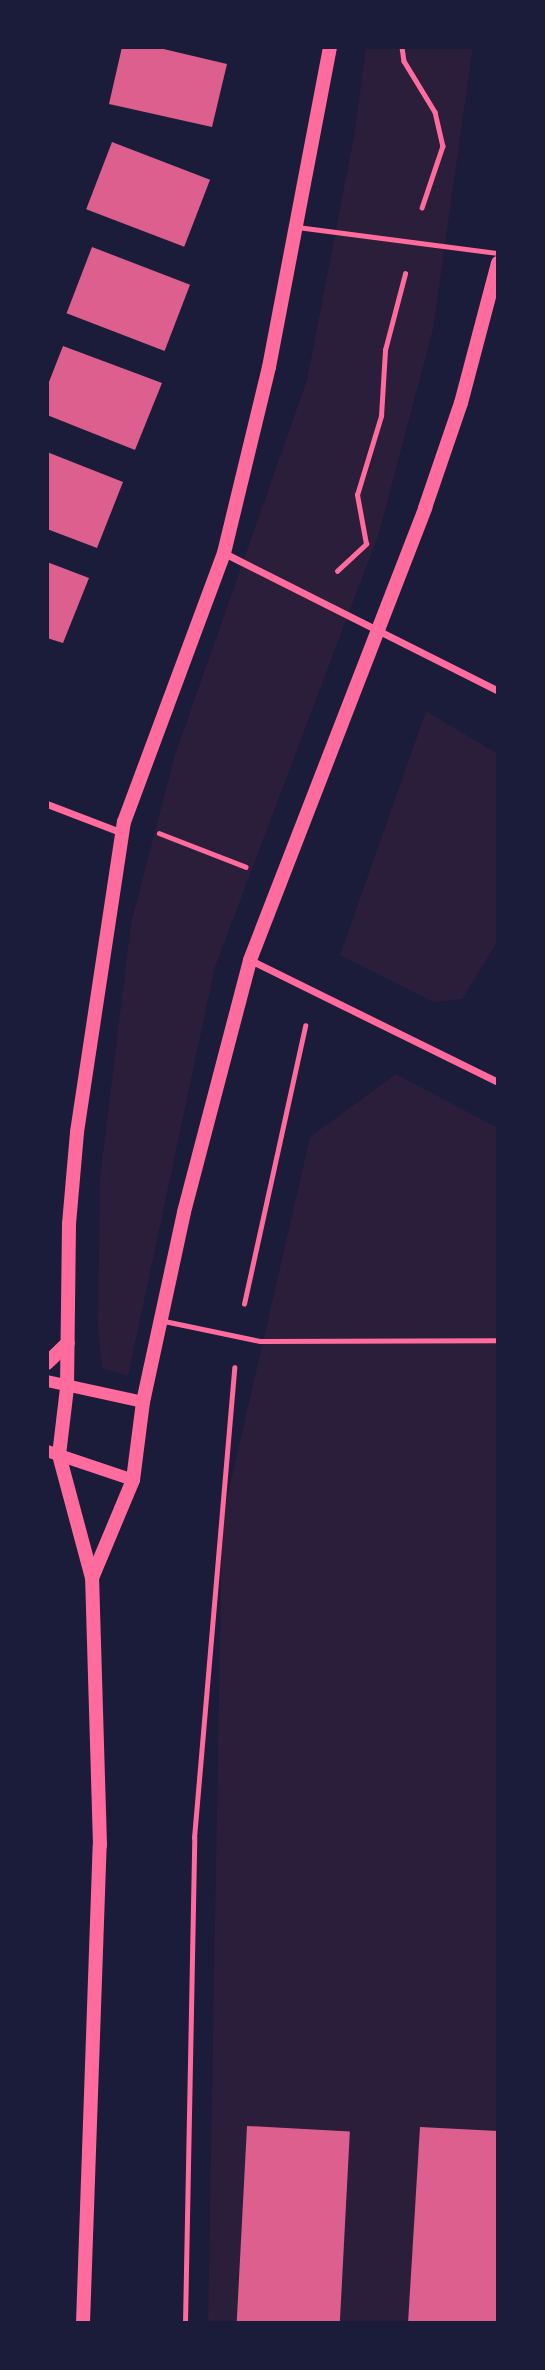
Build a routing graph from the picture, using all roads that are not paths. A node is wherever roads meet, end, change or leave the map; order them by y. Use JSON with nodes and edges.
{"nodes":[{"id":1,"x":330,"y":47,"type":"edge"},
{"id":2,"x":298,"y":227,"type":"junction"},
{"id":3,"x":498,"y":253,"type":"edge"},
{"id":4,"x":498,"y":263,"type":"edge"},
{"id":5,"x":224,"y":553,"type":"junction"},
{"id":6,"x":376,"y":630,"type":"junction"},
{"id":7,"x":498,"y":691,"type":"edge"},
{"id":8,"x":47,"y":804,"type":"edge"},
{"id":9,"x":123,"y":827,"type":"junction"},
{"id":10,"x":250,"y":960,"type":"junction"},
{"id":11,"x":498,"y":1082,"type":"edge"},
{"id":12,"x":160,"y":1320,"type":"junction"},
{"id":13,"x":498,"y":1340,"type":"edge"},
{"id":14,"x":68,"y":1343,"type":"junction"},
{"id":15,"x":47,"y":1363,"type":"edge"},
{"id":16,"x":47,"y":1381,"type":"edge"},
{"id":17,"x":67,"y":1388,"type":"junction"},
{"id":18,"x":143,"y":1402,"type":"junction"},
{"id":19,"x":53,"y":1453,"type":"edge"},
{"id":20,"x":133,"y":1480,"type":"junction"},
{"id":21,"x":92,"y":1578,"type":"junction"},
{"id":22,"x":83,"y":2323,"type":"edge"}],
"edges":[{"from":1,"to":2,"type":"main road"},
{"from":2,"to":3,"type":"lane"},
{"from":2,"to":5,"type":"main road"},
{"from":4,"to":6,"type":"main road"},
{"from":5,"to":6,"type":"street"},
{"from":5,"to":9,"type":"main road"},
{"from":6,"to":7,"type":"street"},
{"from":6,"to":10,"type":"main road"},
{"from":8,"to":9,"type":"street"},
{"from":9,"to":14,"type":"main road"},
{"from":10,"to":11,"type":"street"},
{"from":10,"to":12,"type":"main road"},
{"from":12,"to":13,"type":"lane"},
{"from":12,"to":18,"type":"main road"},
{"from":14,"to":15,"type":"main road"},
{"from":14,"to":17,"type":"main road"},
{"from":16,"to":17,"type":"street"},
{"from":17,"to":18,"type":"street"},
{"from":17,"to":19,"type":"main road"},
{"from":18,"to":20,"type":"main road"},
{"from":19,"to":20,"type":"street"},
{"from":19,"to":21,"type":"main road"},
{"from":20,"to":21,"type":"main road"},
{"from":21,"to":22,"type":"main road"}]}
